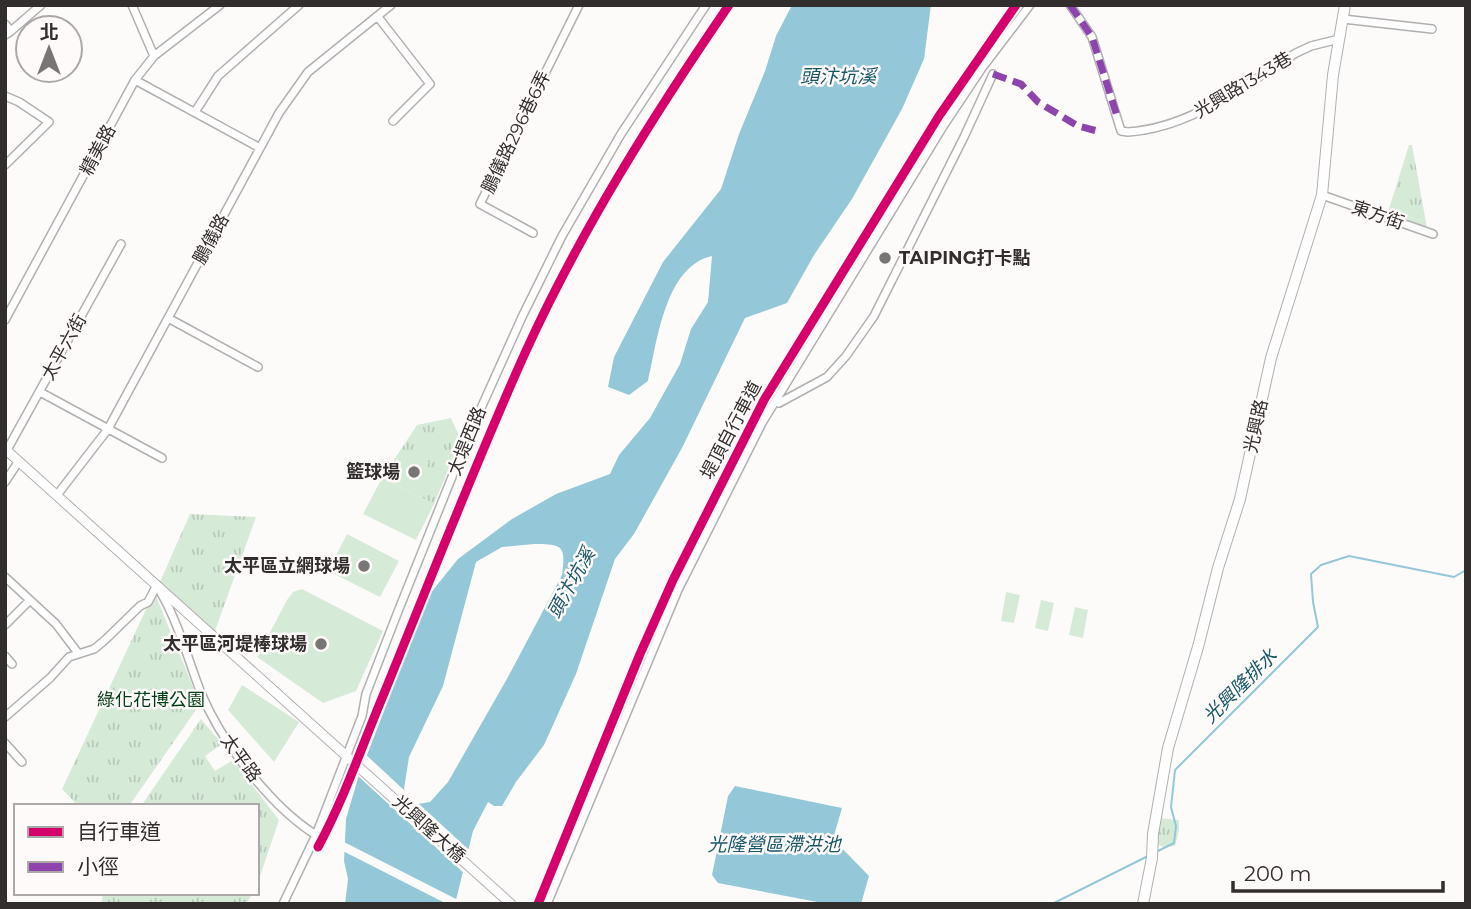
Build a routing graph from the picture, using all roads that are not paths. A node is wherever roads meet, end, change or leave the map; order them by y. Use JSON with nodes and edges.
{"nodes":[{"id":1,"x":41,"y":5,"type":"edge"},
{"id":2,"x":132,"y":5,"type":"edge"},
{"id":3,"x":220,"y":5,"type":"edge"},
{"id":4,"x":299,"y":5,"type":"edge"},
{"id":5,"x":391,"y":5,"type":"edge"},
{"id":6,"x":579,"y":5,"type":"edge"},
{"id":7,"x":706,"y":5,"type":"edge"},
{"id":8,"x":1030,"y":5,"type":"edge"},
{"id":9,"x":1070,"y":5,"type":"edge"},
{"id":10,"x":1345,"y":5,"type":"edge"},
{"id":11,"x":378,"y":17,"type":"junction"},
{"id":12,"x":1343,"y":19,"type":"junction"},
{"id":13,"x":1433,"y":29,"type":"dead end"},
{"id":14,"x":7,"y":30,"type":"edge"},
{"id":15,"x":1339,"y":39,"type":"junction"},
{"id":16,"x":154,"y":56,"type":"junction"},
{"id":17,"x":993,"y":74,"type":"dead end"},
{"id":18,"x":135,"y":80,"type":"junction"},
{"id":19,"x":5,"y":96,"type":"edge"},
{"id":20,"x":195,"y":112,"type":"junction"},
{"id":21,"x":393,"y":121,"type":"dead end"},
{"id":22,"x":260,"y":148,"type":"junction"},
{"id":23,"x":5,"y":165,"type":"edge"},
{"id":24,"x":1322,"y":195,"type":"junction"},
{"id":25,"x":533,"y":233,"type":"dead end"},
{"id":26,"x":1433,"y":234,"type":"dead end"},
{"id":27,"x":121,"y":244,"type":"dead end"},
{"id":28,"x":168,"y":318,"type":"junction"},
{"id":29,"x":5,"y":320,"type":"edge"},
{"id":30,"x":258,"y":367,"type":"dead end"},
{"id":31,"x":40,"y":392,"type":"junction"},
{"id":32,"x":779,"y":403,"type":"dead end"},
{"id":33,"x":108,"y":429,"type":"junction"},
{"id":34,"x":6,"y":449,"type":"edge"},
{"id":35,"x":162,"y":458,"type":"dead end"},
{"id":36,"x":19,"y":461,"type":"junction"},
{"id":37,"x":5,"y":482,"type":"edge"},
{"id":38,"x":57,"y":495,"type":"junction"},
{"id":39,"x":5,"y":577,"type":"edge"},
{"id":40,"x":157,"y":585,"type":"junction"},
{"id":41,"x":30,"y":600,"type":"junction"},
{"id":42,"x":5,"y":625,"type":"edge"},
{"id":43,"x":78,"y":653,"type":"junction"},
{"id":44,"x":5,"y":656,"type":"edge"},
{"id":45,"x":12,"y":664,"type":"dead end"},
{"id":46,"x":5,"y":717,"type":"edge"},
{"id":47,"x":5,"y":743,"type":"edge"},
{"id":48,"x":346,"y":753,"type":"junction"},
{"id":49,"x":22,"y":762,"type":"dead end"},
{"id":50,"x":316,"y":835,"type":"junction"},
{"id":51,"x":283,"y":904,"type":"edge"},
{"id":52,"x":511,"y":904,"type":"edge"},
{"id":53,"x":547,"y":904,"type":"edge"},
{"id":54,"x":1143,"y":904,"type":"edge"}],
"edges":[{"from":1,"to":14,"type":"street"},
{"from":2,"to":16,"type":"street"},
{"from":3,"to":16,"type":"street","name":"精美路"},
{"from":4,"to":20,"type":"street"},
{"from":5,"to":11,"type":"street","name":"鵬儀路"},
{"from":6,"to":25,"type":"street","name":"鵬儀路296巷6弄"},
{"from":7,"to":48,"type":"street","name":"太堤西路"},
{"from":8,"to":53,"type":"street"},
{"from":9,"to":15,"type":"street","name":"光興路1343巷"},
{"from":10,"to":12,"type":"main road","name":"光興路"},
{"from":11,"to":21,"type":"street"},
{"from":11,"to":22,"type":"street","name":"鵬儀路"},
{"from":12,"to":13,"type":"street"},
{"from":12,"to":15,"type":"main road","name":"光興路"},
{"from":15,"to":24,"type":"main road","name":"光興路"},
{"from":16,"to":18,"type":"street","name":"精美路"},
{"from":17,"to":32,"type":"street"},
{"from":18,"to":20,"type":"street"},
{"from":18,"to":29,"type":"street","name":"精美路"},
{"from":19,"to":23,"type":"street"},
{"from":20,"to":22,"type":"street"},
{"from":22,"to":28,"type":"street","name":"鵬儀路"},
{"from":24,"to":26,"type":"street","name":"東方街"},
{"from":24,"to":54,"type":"main road","name":"光興路"},
{"from":27,"to":31,"type":"street","name":"太平六街"},
{"from":28,"to":30,"type":"street"},
{"from":28,"to":33,"type":"street","name":"鵬儀路"},
{"from":31,"to":33,"type":"street"},
{"from":31,"to":34,"type":"street","name":"太平六街"},
{"from":33,"to":35,"type":"street"},
{"from":33,"to":38,"type":"street","name":"鵬儀路"},
{"from":34,"to":36,"type":"street","name":"太平路"},
{"from":36,"to":37,"type":"street"},
{"from":36,"to":38,"type":"street","name":"太平路"},
{"from":38,"to":40,"type":"street","name":"太平路"},
{"from":39,"to":41,"type":"street"},
{"from":40,"to":43,"type":"street"},
{"from":40,"to":48,"type":"street","name":"太平路"},
{"from":40,"to":50,"type":"street","name":"太平路"},
{"from":41,"to":42,"type":"street"},
{"from":41,"to":43,"type":"street"},
{"from":43,"to":46,"type":"street"},
{"from":44,"to":45,"type":"street"},
{"from":47,"to":49,"type":"street"},
{"from":48,"to":50,"type":"street","name":"太堤西路"},
{"from":48,"to":52,"type":"street","name":"光興隆大橋"},
{"from":50,"to":51,"type":"street","name":"太堤西路"}]}
